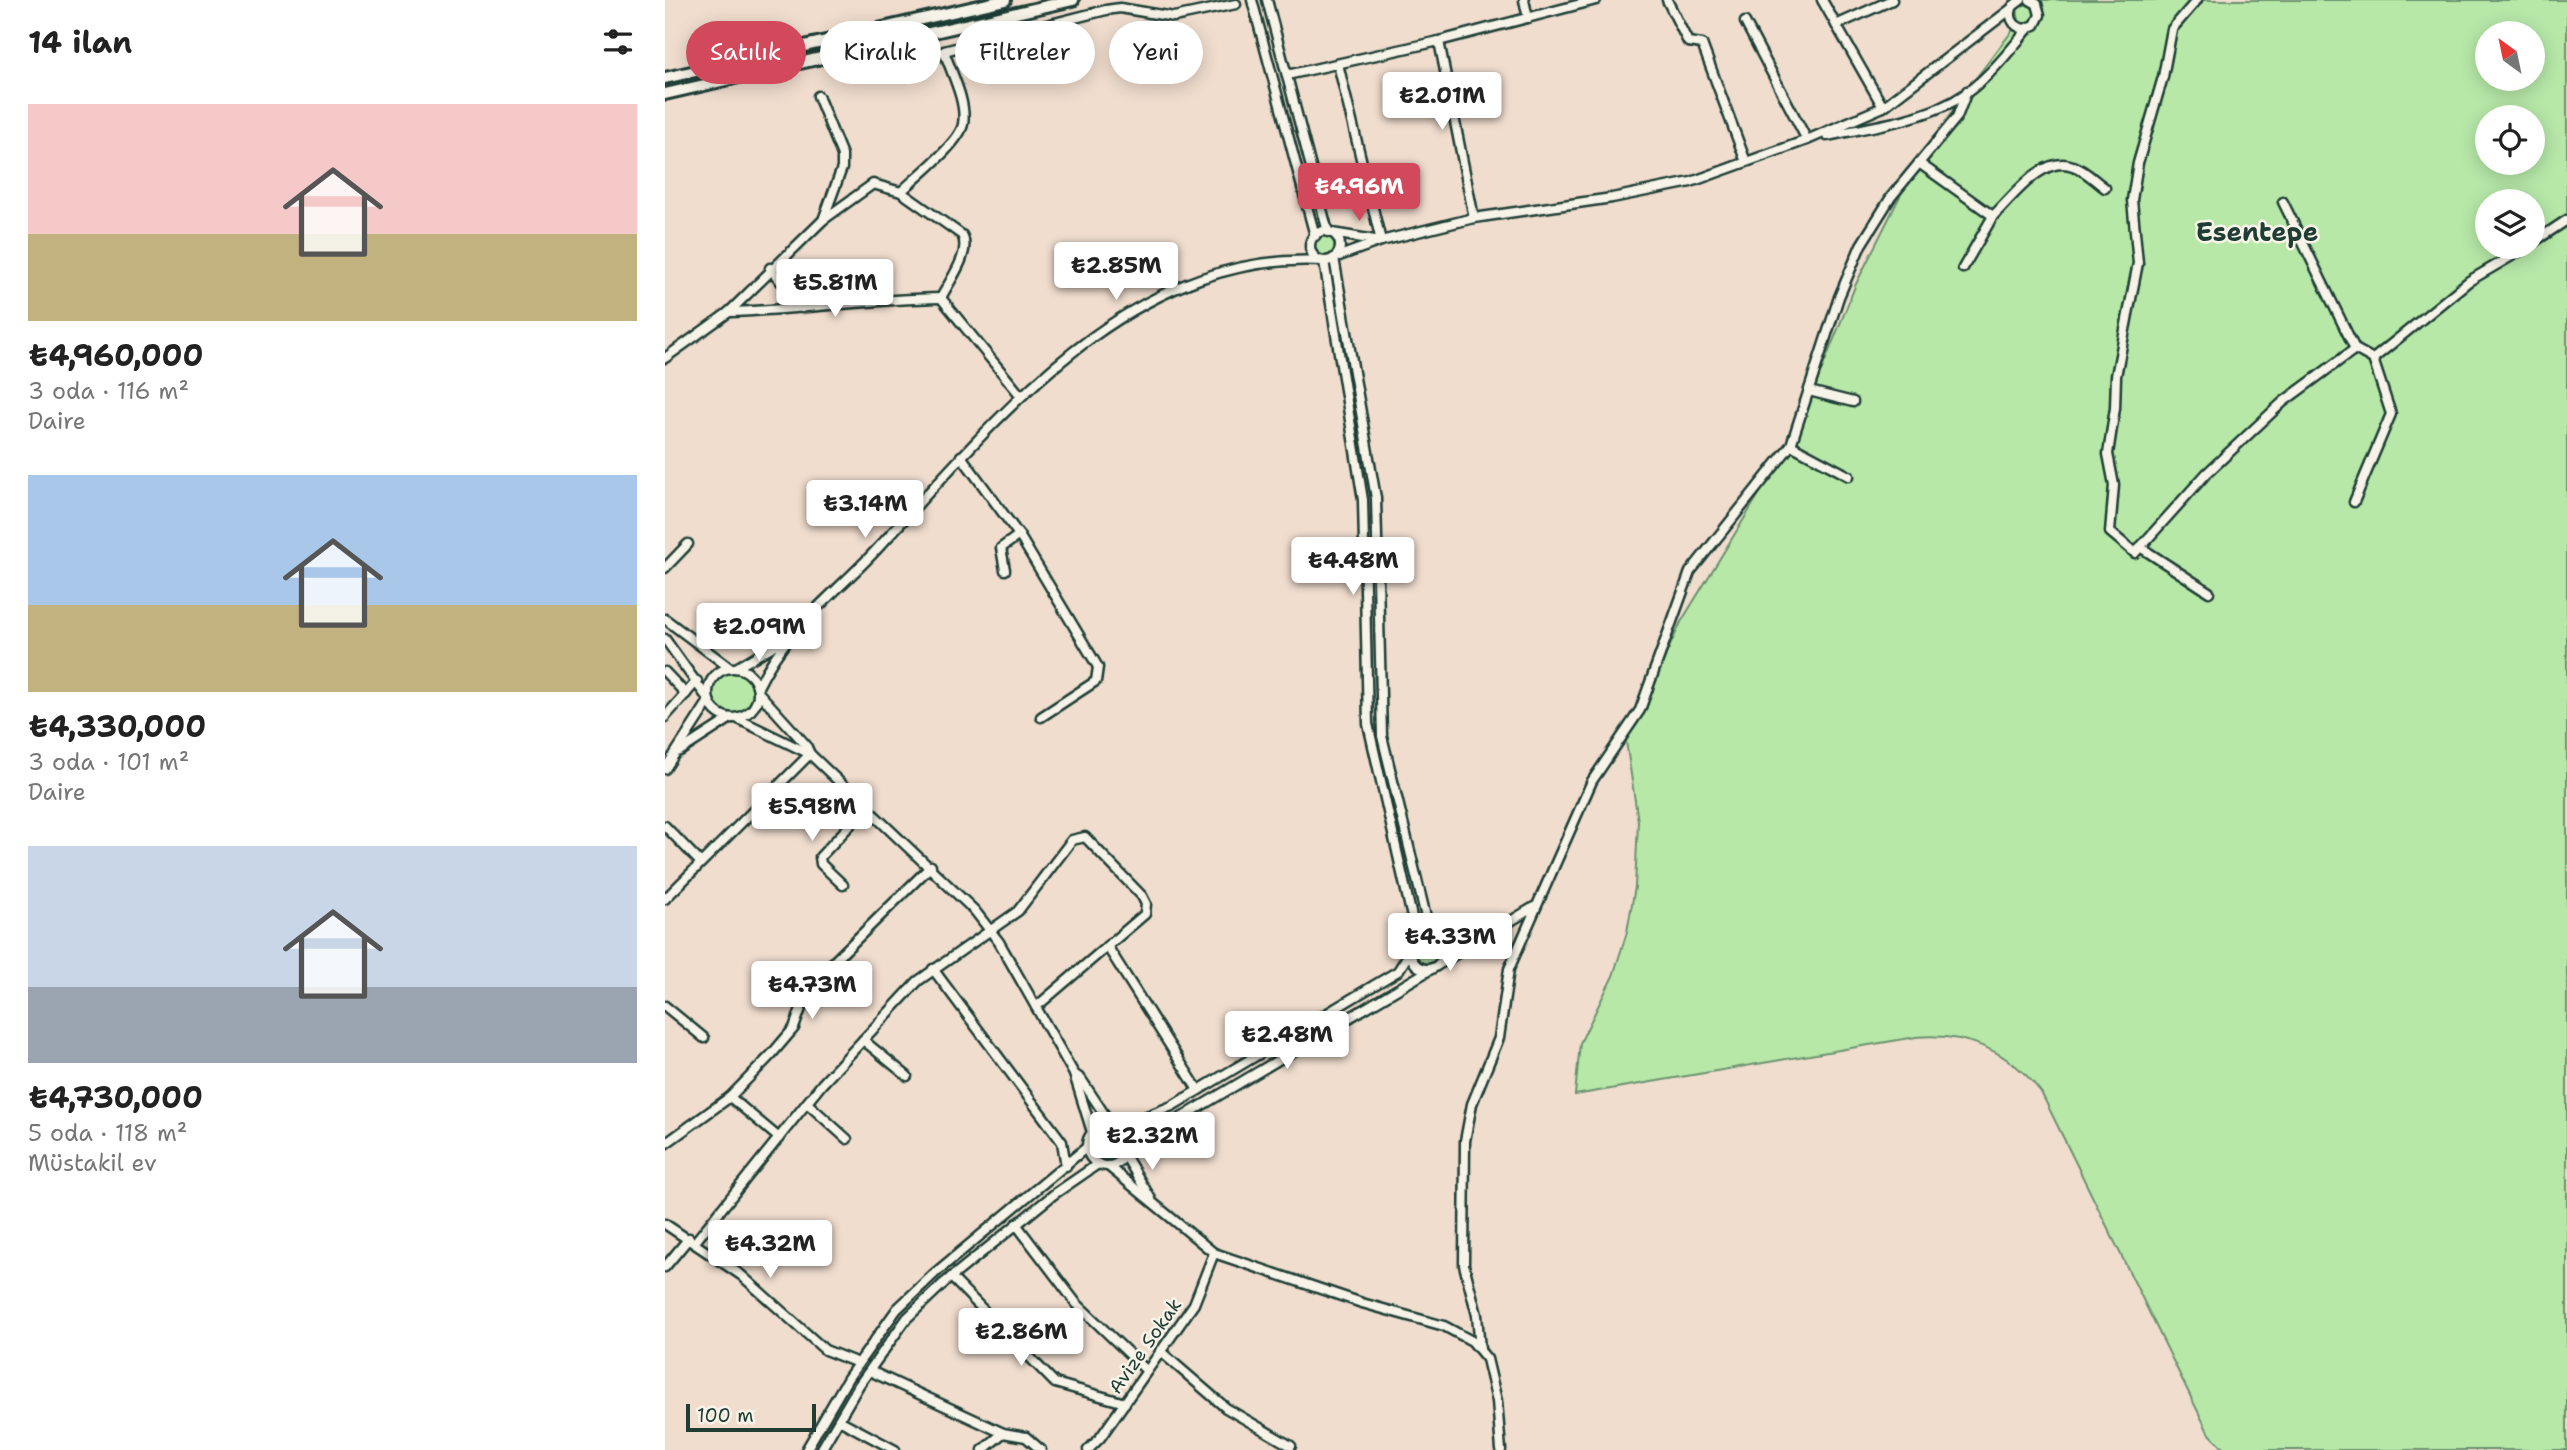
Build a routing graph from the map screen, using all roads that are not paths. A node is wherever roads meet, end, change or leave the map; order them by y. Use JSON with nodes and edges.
{"nodes":[{"id":1,"x":1005,"y":0,"type":"edge"},
{"id":2,"x":1073,"y":0,"type":"edge"},
{"id":3,"x":1252,"y":0,"type":"edge"},
{"id":4,"x":1267,"y":0,"type":"edge"},
{"id":5,"x":1524,"y":0,"type":"edge"},
{"id":6,"x":1596,"y":0,"type":"edge"},
{"id":7,"x":1667,"y":0,"type":"edge"},
{"id":8,"x":1822,"y":0,"type":"edge"},
{"id":9,"x":1892,"y":0,"type":"edge"},
{"id":10,"x":2196,"y":0,"type":"edge"},
{"id":11,"x":2036,"y":1,"type":"edge"},
{"id":12,"x":2015,"y":3,"type":"edge"},
{"id":13,"x":1235,"y":4,"type":"dead end"},
{"id":14,"x":1528,"y":18,"type":"junction"},
{"id":15,"x":1745,"y":22,"type":"dead end"},
{"id":16,"x":1836,"y":25,"type":"junction"},
{"id":17,"x":2028,"y":29,"type":"junction"},
{"id":18,"x":1439,"y":41,"type":"junction"},
{"id":19,"x":1339,"y":64,"type":"junction"},
{"id":20,"x":1287,"y":75,"type":"junction"},
{"id":21,"x":665,"y":78,"type":"edge"},
{"id":22,"x":1967,"y":91,"type":"junction"},
{"id":23,"x":665,"y":94,"type":"edge"},
{"id":24,"x":818,"y":96,"type":"dead end"},
{"id":25,"x":1883,"y":107,"type":"junction"},
{"id":26,"x":1807,"y":140,"type":"junction"},
{"id":27,"x":1746,"y":162,"type":"junction"},
{"id":28,"x":1919,"y":163,"type":"junction"},
{"id":29,"x":2105,"y":188,"type":"dead end"},
{"id":30,"x":901,"y":192,"type":"junction"},
{"id":31,"x":2283,"y":202,"type":"dead end"},
{"id":32,"x":1993,"y":216,"type":"junction"},
{"id":33,"x":1474,"y":218,"type":"junction"},
{"id":34,"x":823,"y":220,"type":"junction"},
{"id":35,"x":2567,"y":220,"type":"edge"},
{"id":36,"x":1330,"y":233,"type":"junction"},
{"id":37,"x":2545,"y":234,"type":"edge"},
{"id":38,"x":1313,"y":237,"type":"junction"},
{"id":39,"x":1381,"y":241,"type":"junction"},
{"id":40,"x":1333,"y":258,"type":"junction"},
{"id":41,"x":1294,"y":259,"type":"junction"},
{"id":42,"x":2507,"y":259,"type":"edge"},
{"id":43,"x":1324,"y":261,"type":"junction"},
{"id":44,"x":770,"y":268,"type":"junction"},
{"id":45,"x":1963,"y":268,"type":"dead end"},
{"id":46,"x":941,"y":298,"type":"junction"},
{"id":47,"x":802,"y":308,"type":"junction"},
{"id":48,"x":729,"y":312,"type":"junction"},
{"id":49,"x":2355,"y":349,"type":"junction"},
{"id":50,"x":665,"y":358,"type":"edge"},
{"id":51,"x":2373,"y":359,"type":"junction"},
{"id":52,"x":1809,"y":391,"type":"junction"},
{"id":53,"x":1021,"y":396,"type":"junction"},
{"id":54,"x":1853,"y":402,"type":"dead end"},
{"id":55,"x":1791,"y":445,"type":"junction"},
{"id":56,"x":961,"y":456,"type":"junction"},
{"id":57,"x":1849,"y":476,"type":"dead end"},
{"id":58,"x":2354,"y":502,"type":"dead end"},
{"id":59,"x":1019,"y":535,"type":"junction"},
{"id":60,"x":688,"y":544,"type":"dead end"},
{"id":61,"x":2140,"y":547,"type":"junction"},
{"id":62,"x":665,"y":568,"type":"edge"},
{"id":63,"x":1005,"y":570,"type":"dead end"},
{"id":64,"x":2209,"y":592,"type":"dead end"},
{"id":65,"x":665,"y":619,"type":"edge"},
{"id":66,"x":665,"y":639,"type":"edge"},
{"id":67,"x":786,"y":639,"type":"junction"},
{"id":68,"x":733,"y":668,"type":"junction"},
{"id":69,"x":665,"y":673,"type":"edge"},
{"id":70,"x":697,"y":681,"type":"junction"},
{"id":71,"x":758,"y":690,"type":"junction"},
{"id":72,"x":686,"y":694,"type":"junction"},
{"id":73,"x":709,"y":700,"type":"junction"},
{"id":74,"x":665,"y":717,"type":"edge"},
{"id":75,"x":1041,"y":717,"type":"dead end"},
{"id":76,"x":734,"y":718,"type":"junction"},
{"id":77,"x":678,"y":752,"type":"junction"},
{"id":78,"x":810,"y":754,"type":"junction"},
{"id":79,"x":665,"y":769,"type":"edge"},
{"id":80,"x":867,"y":806,"type":"junction"},
{"id":81,"x":665,"y":826,"type":"edge"},
{"id":82,"x":700,"y":862,"type":"junction"},
{"id":83,"x":931,"y":866,"type":"junction"},
{"id":84,"x":843,"y":885,"type":"dead end"},
{"id":85,"x":665,"y":899,"type":"edge"},
{"id":86,"x":1534,"y":907,"type":"junction"},
{"id":87,"x":991,"y":932,"type":"junction"},
{"id":88,"x":1436,"y":939,"type":"junction"},
{"id":89,"x":1107,"y":946,"type":"junction"},
{"id":90,"x":1411,"y":949,"type":"junction"},
{"id":91,"x":1462,"y":951,"type":"junction"},
{"id":92,"x":1435,"y":966,"type":"junction"},
{"id":93,"x":933,"y":969,"type":"junction"},
{"id":94,"x":665,"y":1006,"type":"edge"},
{"id":95,"x":1036,"y":1007,"type":"junction"},
{"id":96,"x":705,"y":1038,"type":"dead end"},
{"id":97,"x":863,"y":1040,"type":"junction"},
{"id":98,"x":1074,"y":1074,"type":"junction"},
{"id":99,"x":907,"y":1076,"type":"dead end"},
{"id":100,"x":1198,"y":1090,"type":"junction"},
{"id":101,"x":730,"y":1097,"type":"junction"},
{"id":102,"x":807,"y":1103,"type":"junction"},
{"id":103,"x":1114,"y":1127,"type":"junction"},
{"id":104,"x":1093,"y":1132,"type":"junction"},
{"id":105,"x":779,"y":1138,"type":"junction"},
{"id":106,"x":847,"y":1139,"type":"dead end"},
{"id":107,"x":665,"y":1144,"type":"edge"},
{"id":108,"x":1087,"y":1147,"type":"junction"},
{"id":109,"x":1126,"y":1152,"type":"junction"},
{"id":110,"x":1098,"y":1164,"type":"junction"},
{"id":111,"x":1066,"y":1166,"type":"junction"},
{"id":112,"x":1108,"y":1166,"type":"junction"},
{"id":113,"x":1154,"y":1204,"type":"junction"},
{"id":114,"x":665,"y":1224,"type":"edge"},
{"id":115,"x":1016,"y":1224,"type":"junction"},
{"id":116,"x":692,"y":1240,"type":"junction"},
{"id":117,"x":1214,"y":1253,"type":"junction"},
{"id":118,"x":665,"y":1266,"type":"edge"},
{"id":119,"x":951,"y":1277,"type":"junction"},
{"id":120,"x":1481,"y":1349,"type":"junction"},
{"id":121,"x":1160,"y":1351,"type":"junction"},
{"id":122,"x":858,"y":1363,"type":"junction"},
{"id":123,"x":870,"y":1371,"type":"junction"},
{"id":124,"x":1147,"y":1371,"type":"junction"},
{"id":125,"x":1125,"y":1403,"type":"junction"},
{"id":126,"x":839,"y":1420,"type":"junction"},
{"id":127,"x":1003,"y":1433,"type":"junction"},
{"id":128,"x":1291,"y":1446,"type":"dead end"},
{"id":129,"x":806,"y":1450,"type":"edge"},
{"id":130,"x":821,"y":1450,"type":"edge"},
{"id":131,"x":895,"y":1450,"type":"edge"},
{"id":132,"x":983,"y":1450,"type":"edge"},
{"id":133,"x":1041,"y":1450,"type":"edge"},
{"id":134,"x":1088,"y":1450,"type":"edge"},
{"id":135,"x":1501,"y":1450,"type":"edge"}],
"edges":[{"from":1,"to":21,"type":"main road"},
{"from":2,"to":23,"type":"main road"},
{"from":3,"to":38,"type":"street"},
{"from":4,"to":20,"type":"street"},
{"from":5,"to":14,"type":"street"},
{"from":6,"to":14,"type":"street"},
{"from":7,"to":27,"type":"street"},
{"from":8,"to":16,"type":"street"},
{"from":9,"to":16,"type":"street"},
{"from":10,"to":61,"type":"street"},
{"from":11,"to":17,"type":"street"},
{"from":12,"to":17,"type":"street"},
{"from":12,"to":25,"type":"street"},
{"from":13,"to":30,"type":"street"},
{"from":14,"to":18,"type":"street"},
{"from":15,"to":26,"type":"street"},
{"from":16,"to":25,"type":"street"},
{"from":17,"to":22,"type":"street"},
{"from":18,"to":19,"type":"street"},
{"from":18,"to":33,"type":"street"},
{"from":19,"to":20,"type":"street"},
{"from":19,"to":39,"type":"street"},
{"from":20,"to":36,"type":"street"},
{"from":22,"to":26,"type":"street"},
{"from":22,"to":28,"type":"street"},
{"from":24,"to":34,"type":"street"},
{"from":25,"to":26,"type":"street"},
{"from":26,"to":27,"type":"street"},
{"from":27,"to":33,"type":"street"},
{"from":28,"to":32,"type":"street"},
{"from":28,"to":52,"type":"street"},
{"from":29,"to":32,"type":"street"},
{"from":30,"to":34,"type":"street"},
{"from":30,"to":46,"type":"street"},
{"from":31,"to":49,"type":"street"},
{"from":32,"to":45,"type":"street"},
{"from":33,"to":39,"type":"street"},
{"from":34,"to":44,"type":"street"},
{"from":35,"to":37,"type":"street"},
{"from":36,"to":38,"type":"street"},
{"from":36,"to":39,"type":"street"},
{"from":36,"to":40,"type":"street"},
{"from":38,"to":41,"type":"street"},
{"from":38,"to":43,"type":"street"},
{"from":39,"to":40,"type":"street"},
{"from":40,"to":43,"type":"street"},
{"from":40,"to":88,"type":"street"},
{"from":41,"to":43,"type":"street"},
{"from":41,"to":53,"type":"street"},
{"from":42,"to":51,"type":"street"},
{"from":43,"to":90,"type":"street"},
{"from":44,"to":47,"type":"street"},
{"from":44,"to":48,"type":"street"},
{"from":46,"to":47,"type":"street"},
{"from":46,"to":53,"type":"street"},
{"from":47,"to":48,"type":"street"},
{"from":48,"to":50,"type":"street"},
{"from":49,"to":51,"type":"street"},
{"from":49,"to":61,"type":"street"},
{"from":51,"to":58,"type":"street"},
{"from":52,"to":54,"type":"street"},
{"from":52,"to":55,"type":"street"},
{"from":53,"to":56,"type":"street"},
{"from":55,"to":57,"type":"street"},
{"from":55,"to":86,"type":"street"},
{"from":56,"to":59,"type":"street"},
{"from":56,"to":67,"type":"street"},
{"from":59,"to":63,"type":"street"},
{"from":59,"to":75,"type":"street"},
{"from":60,"to":62,"type":"street"},
{"from":61,"to":64,"type":"street"},
{"from":65,"to":68,"type":"street"},
{"from":66,"to":70,"type":"street"},
{"from":67,"to":68,"type":"street"},
{"from":67,"to":71,"type":"street"},
{"from":68,"to":71,"type":"street"},
{"from":68,"to":73,"type":"street"},
{"from":69,"to":72,"type":"street"},
{"from":70,"to":72,"type":"street"},
{"from":70,"to":73,"type":"street"},
{"from":71,"to":76,"type":"street"},
{"from":71,"to":78,"type":"street"},
{"from":72,"to":74,"type":"street"},
{"from":73,"to":76,"type":"street"},
{"from":73,"to":77,"type":"street"},
{"from":76,"to":77,"type":"street"},
{"from":76,"to":78,"type":"street"},
{"from":77,"to":79,"type":"street"},
{"from":78,"to":80,"type":"street"},
{"from":78,"to":82,"type":"street"},
{"from":80,"to":83,"type":"street"},
{"from":80,"to":84,"type":"street"},
{"from":81,"to":82,"type":"street"},
{"from":82,"to":85,"type":"street"},
{"from":83,"to":87,"type":"street"},
{"from":83,"to":101,"type":"street"},
{"from":86,"to":91,"type":"street"},
{"from":86,"to":120,"type":"street"},
{"from":87,"to":89,"type":"street"},
{"from":87,"to":93,"type":"street"},
{"from":87,"to":95,"type":"street"},
{"from":88,"to":90,"type":"street"},
{"from":88,"to":91,"type":"street"},
{"from":88,"to":92,"type":"street"},
{"from":89,"to":95,"type":"street"},
{"from":89,"to":100,"type":"street"},
{"from":90,"to":92,"type":"street"},
{"from":90,"to":100,"type":"street"},
{"from":91,"to":92,"type":"street"},
{"from":92,"to":109,"type":"street"},
{"from":93,"to":97,"type":"street"},
{"from":93,"to":111,"type":"street"},
{"from":94,"to":96,"type":"street"},
{"from":95,"to":98,"type":"street"},
{"from":97,"to":99,"type":"street"},
{"from":97,"to":102,"type":"street"},
{"from":98,"to":103,"type":"street"},
{"from":98,"to":104,"type":"street"},
{"from":100,"to":103,"type":"street"},
{"from":101,"to":105,"type":"street"},
{"from":101,"to":107,"type":"street"},
{"from":102,"to":105,"type":"street"},
{"from":102,"to":106,"type":"street"},
{"from":103,"to":104,"type":"street"},
{"from":103,"to":109,"type":"street"},
{"from":104,"to":108,"type":"street"},
{"from":105,"to":116,"type":"street"},
{"from":108,"to":110,"type":"street"},
{"from":108,"to":111,"type":"street"},
{"from":109,"to":112,"type":"street"},
{"from":109,"to":113,"type":"street"},
{"from":110,"to":112,"type":"street"},
{"from":110,"to":115,"type":"street"},
{"from":111,"to":122,"type":"street"},
{"from":112,"to":113,"type":"street"},
{"from":113,"to":117,"type":"street"},
{"from":114,"to":116,"type":"street"},
{"from":115,"to":119,"type":"street"},
{"from":115,"to":124,"type":"street"},
{"from":116,"to":118,"type":"street"},
{"from":116,"to":122,"type":"street"},
{"from":117,"to":120,"type":"street"},
{"from":117,"to":121,"type":"street","name":"Avize Sokak"},
{"from":119,"to":123,"type":"street"},
{"from":119,"to":125,"type":"street"},
{"from":120,"to":135,"type":"street"},
{"from":121,"to":124,"type":"street","name":"Avize Sokak"},
{"from":121,"to":128,"type":"street"},
{"from":122,"to":129,"type":"street"},
{"from":123,"to":126,"type":"street"},
{"from":123,"to":127,"type":"street"},
{"from":124,"to":125,"type":"street","name":"Avize Sokak"},
{"from":125,"to":134,"type":"street","name":"Avize Sokak"},
{"from":126,"to":130,"type":"street"},
{"from":126,"to":131,"type":"street"},
{"from":127,"to":132,"type":"street"},
{"from":127,"to":133,"type":"street"}]}
